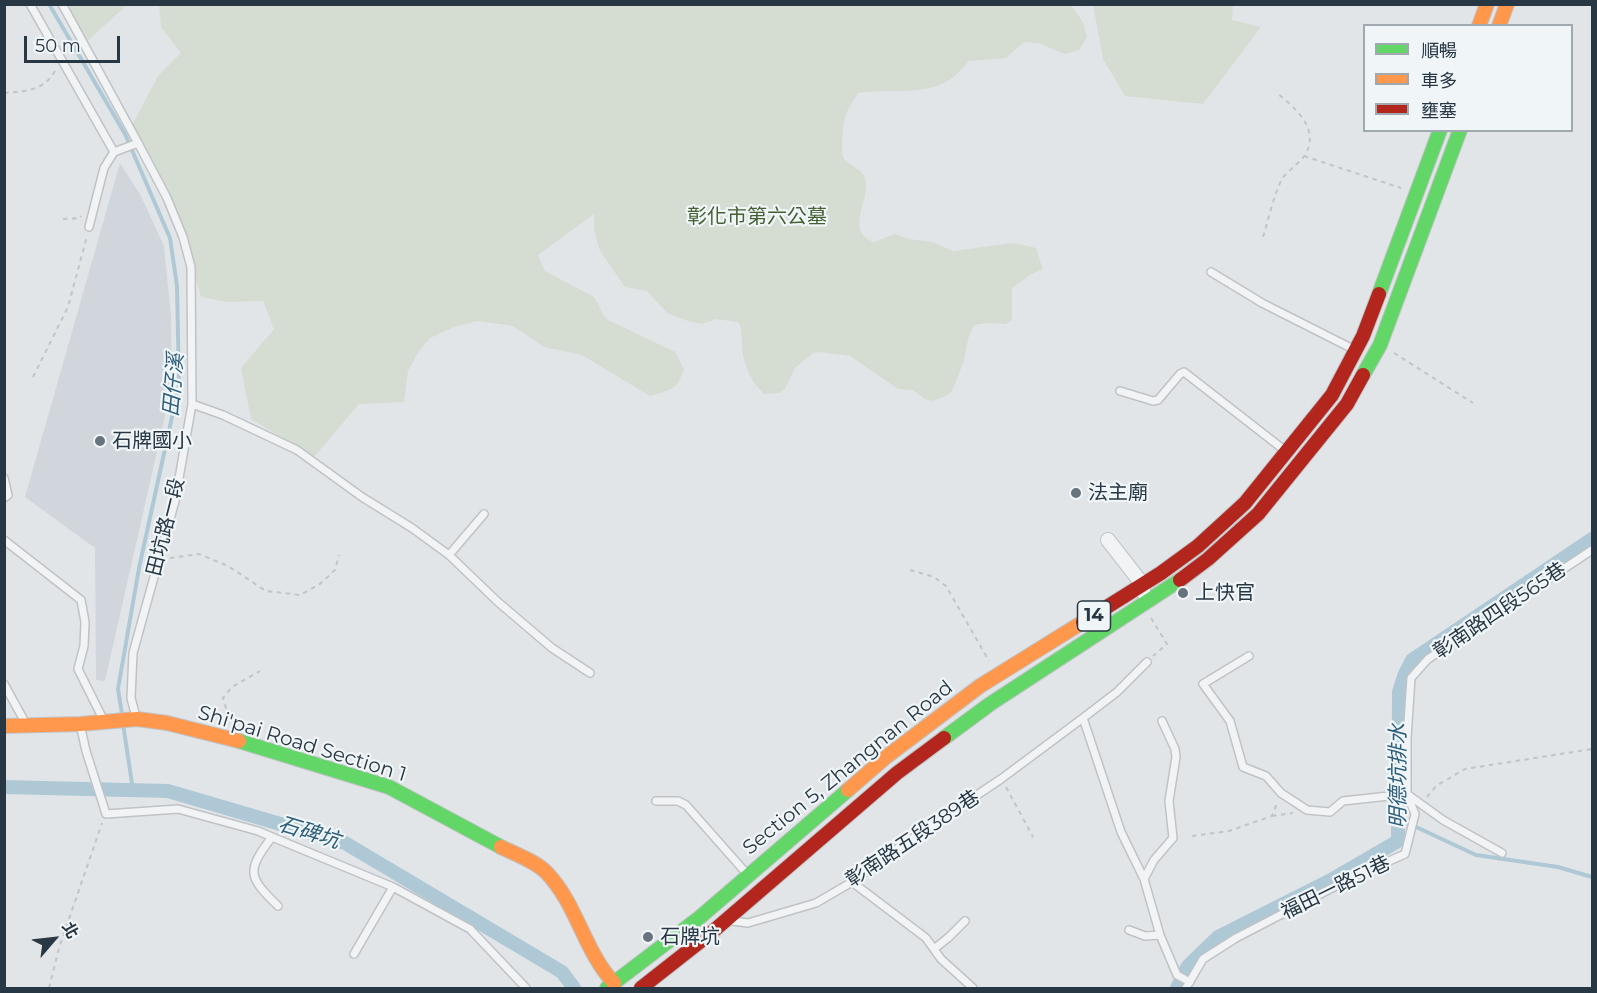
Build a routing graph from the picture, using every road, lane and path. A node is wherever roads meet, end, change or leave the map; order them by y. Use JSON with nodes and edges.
{"nodes":[{"id":1,"x":30,"y":4,"type":"edge"},
{"id":2,"x":62,"y":4,"type":"edge"},
{"id":3,"x":1487,"y":4,"type":"edge"},
{"id":4,"x":1507,"y":4,"type":"edge"},
{"id":5,"x":1480,"y":24,"type":"edge"},
{"id":6,"x":1500,"y":24,"type":"edge"},
{"id":7,"x":61,"y":59,"type":"junction"},
{"id":8,"x":4,"y":93,"type":"edge"},
{"id":9,"x":1278,"y":94,"type":"dead end"},
{"id":10,"x":1439,"y":132,"type":"edge"},
{"id":11,"x":1459,"y":132,"type":"edge"},
{"id":12,"x":138,"y":144,"type":"junction"},
{"id":13,"x":114,"y":152,"type":"junction"},
{"id":14,"x":1304,"y":156,"type":"junction"},
{"id":15,"x":1416,"y":193,"type":"junction"},
{"id":16,"x":89,"y":227,"type":"joint"},
{"id":17,"x":1263,"y":237,"type":"dead end"},
{"id":18,"x":1211,"y":272,"type":"dead end"},
{"id":19,"x":1380,"y":345,"type":"junction"},
{"id":20,"x":1355,"y":351,"type":"junction"},
{"id":21,"x":33,"y":377,"type":"dead end"},
{"id":22,"x":1120,"y":391,"type":"dead end"},
{"id":23,"x":1473,"y":403,"type":"dead end"},
{"id":24,"x":192,"y":404,"type":"junction"},
{"id":25,"x":1287,"y":452,"type":"junction"},
{"id":26,"x":4,"y":478,"type":"edge"},
{"id":27,"x":4,"y":498,"type":"edge"},
{"id":28,"x":484,"y":514,"type":"dead end"},
{"id":29,"x":4,"y":540,"type":"edge"},
{"id":30,"x":1108,"y":540,"type":"dead end"},
{"id":31,"x":1593,"y":550,"type":"edge"},
{"id":32,"x":339,"y":555,"type":"dead end"},
{"id":33,"x":448,"y":555,"type":"junction"},
{"id":34,"x":158,"y":560,"type":"junction"},
{"id":35,"x":910,"y":570,"type":"dead end"},
{"id":36,"x":1143,"y":585,"type":"junction"},
{"id":37,"x":1143,"y":606,"type":"junction"},
{"id":38,"x":1249,"y":656,"type":"dead end"},
{"id":39,"x":1147,"y":662,"type":"joint"},
{"id":40,"x":260,"y":671,"type":"dead end"},
{"id":41,"x":590,"y":673,"type":"dead end"},
{"id":42,"x":997,"y":676,"type":"junction"},
{"id":43,"x":1411,"y":678,"type":"joint"},
{"id":44,"x":4,"y":684,"type":"edge"},
{"id":45,"x":1083,"y":718,"type":"junction"},
{"id":46,"x":137,"y":719,"type":"junction"},
{"id":47,"x":1162,"y":721,"type":"dead end"},
{"id":48,"x":104,"y":722,"type":"junction"},
{"id":49,"x":80,"y":724,"type":"junction"},
{"id":50,"x":235,"y":724,"type":"dead end"},
{"id":51,"x":4,"y":726,"type":"edge"},
{"id":52,"x":27,"y":726,"type":"junction"},
{"id":53,"x":1593,"y":749,"type":"edge"},
{"id":54,"x":1001,"y":779,"type":"junction"},
{"id":55,"x":1281,"y":793,"type":"junction"},
{"id":56,"x":1405,"y":795,"type":"junction"},
{"id":57,"x":656,"y":801,"type":"dead end"},
{"id":58,"x":1421,"y":804,"type":"junction"},
{"id":59,"x":1307,"y":810,"type":"junction"},
{"id":60,"x":106,"y":814,"type":"junction"},
{"id":61,"x":1272,"y":816,"type":"junction"},
{"id":62,"x":1192,"y":836,"type":"dead end"},
{"id":63,"x":272,"y":837,"type":"junction"},
{"id":64,"x":1033,"y":837,"type":"dead end"},
{"id":65,"x":1502,"y":853,"type":"dead end"},
{"id":66,"x":748,"y":875,"type":"junction"},
{"id":67,"x":1143,"y":879,"type":"junction"},
{"id":68,"x":852,"y":882,"type":"junction"},
{"id":69,"x":393,"y":887,"type":"junction"},
{"id":70,"x":278,"y":906,"type":"dead end"},
{"id":71,"x":726,"y":920,"type":"junction"},
{"id":72,"x":964,"y":921,"type":"dead end"},
{"id":73,"x":1129,"y":930,"type":"dead end"},
{"id":74,"x":1160,"y":935,"type":"junction"},
{"id":75,"x":934,"y":949,"type":"junction"},
{"id":76,"x":354,"y":954,"type":"dead end"},
{"id":77,"x":1188,"y":983,"type":"edge"},
{"id":78,"x":614,"y":987,"type":"edge"},
{"id":79,"x":49,"y":988,"type":"edge"},
{"id":80,"x":526,"y":988,"type":"edge"},
{"id":81,"x":641,"y":988,"type":"edge"},
{"id":82,"x":973,"y":988,"type":"edge"}],
"edges":[{"from":1,"to":7,"type":"lane"},
{"from":2,"to":12,"type":"lane","name":"田坑路一段"},
{"from":3,"to":5,"type":"main road"},
{"from":4,"to":6,"type":"main road"},
{"from":7,"to":8,"type":"path"},
{"from":7,"to":13,"type":"lane"},
{"from":9,"to":14,"type":"path"},
{"from":10,"to":15,"type":"main road","name":"Section 5, Zhangnan Road","number":"14"},
{"from":11,"to":19,"type":"main road","name":"Section 5, Zhangnan Road","number":"14"},
{"from":12,"to":13,"type":"lane"},
{"from":12,"to":24,"type":"lane","name":"田坑路一段"},
{"from":13,"to":16,"type":"lane"},
{"from":14,"to":15,"type":"path"},
{"from":14,"to":17,"type":"path"},
{"from":15,"to":20,"type":"main road","name":"Section 5, Zhangnan Road","number":"14"},
{"from":16,"to":21,"type":"path"},
{"from":18,"to":20,"type":"lane"},
{"from":19,"to":23,"type":"path"},
{"from":19,"to":37,"type":"main road","name":"Section 5, Zhangnan Road","number":"14"},
{"from":20,"to":25,"type":"main road","name":"Section 5, Zhangnan Road","number":"14"},
{"from":22,"to":25,"type":"lane"},
{"from":24,"to":33,"type":"lane"},
{"from":24,"to":34,"type":"lane","name":"田坑路一段"},
{"from":25,"to":36,"type":"main road","name":"Section 5, Zhangnan Road","number":"14"},
{"from":26,"to":27,"type":"lane"},
{"from":28,"to":33,"type":"lane"},
{"from":29,"to":48,"type":"lane"},
{"from":30,"to":36,"type":"street"},
{"from":31,"to":43,"type":"lane","name":"彰南路四段565巷"},
{"from":32,"to":34,"type":"path"},
{"from":33,"to":41,"type":"lane"},
{"from":34,"to":46,"type":"lane","name":"田坑路一段"},
{"from":35,"to":42,"type":"path"},
{"from":36,"to":37,"type":"street"},
{"from":36,"to":42,"type":"main road","name":"Section 5, Zhangnan Road","number":"14"},
{"from":37,"to":39,"type":"path"},
{"from":37,"to":71,"type":"main road","name":"Section 5, Zhangnan Road","number":"14"},
{"from":38,"to":55,"type":"lane"},
{"from":39,"to":45,"type":"lane","name":"彰南路五段389巷"},
{"from":40,"to":50,"type":"path"},
{"from":42,"to":66,"type":"main road","name":"Section 5, Zhangnan Road","number":"14"},
{"from":43,"to":56,"type":"lane","name":"福田一路51巷"},
{"from":44,"to":52,"type":"lane"},
{"from":45,"to":54,"type":"lane","name":"彰南路五段389巷"},
{"from":45,"to":67,"type":"lane"},
{"from":46,"to":48,"type":"main road","name":"Shi'pai Road Section 1"},
{"from":46,"to":78,"type":"main road","name":"Shi'pai Road Section 1"},
{"from":47,"to":67,"type":"lane"},
{"from":48,"to":49,"type":"main road","name":"Shi'pai Road Section 1"},
{"from":49,"to":52,"type":"main road","name":"Shi'pai Road Section 1"},
{"from":49,"to":60,"type":"lane"},
{"from":51,"to":52,"type":"main road","name":"Shi'pai Road Section 1"},
{"from":53,"to":58,"type":"path"},
{"from":54,"to":64,"type":"path"},
{"from":54,"to":68,"type":"lane","name":"彰南路五段389巷"},
{"from":55,"to":59,"type":"lane"},
{"from":55,"to":61,"type":"path"},
{"from":56,"to":58,"type":"lane"},
{"from":56,"to":59,"type":"lane"},
{"from":56,"to":77,"type":"lane","name":"福田一路51巷"},
{"from":57,"to":66,"type":"lane"},
{"from":58,"to":65,"type":"lane"},
{"from":59,"to":61,"type":"path"},
{"from":60,"to":63,"type":"lane"},
{"from":60,"to":79,"type":"path"},
{"from":61,"to":62,"type":"path"},
{"from":63,"to":69,"type":"lane"},
{"from":63,"to":70,"type":"lane"},
{"from":66,"to":78,"type":"main road","name":"Section 5, Zhangnan Road","number":"14"},
{"from":67,"to":74,"type":"lane"},
{"from":68,"to":71,"type":"lane","name":"彰南路五段389巷"},
{"from":68,"to":75,"type":"lane"},
{"from":69,"to":76,"type":"lane"},
{"from":69,"to":80,"type":"lane"},
{"from":71,"to":81,"type":"main road","name":"Section 5, Zhangnan Road","number":"14"},
{"from":72,"to":75,"type":"lane"},
{"from":73,"to":74,"type":"lane"},
{"from":74,"to":77,"type":"lane"},
{"from":75,"to":82,"type":"lane"}]}
